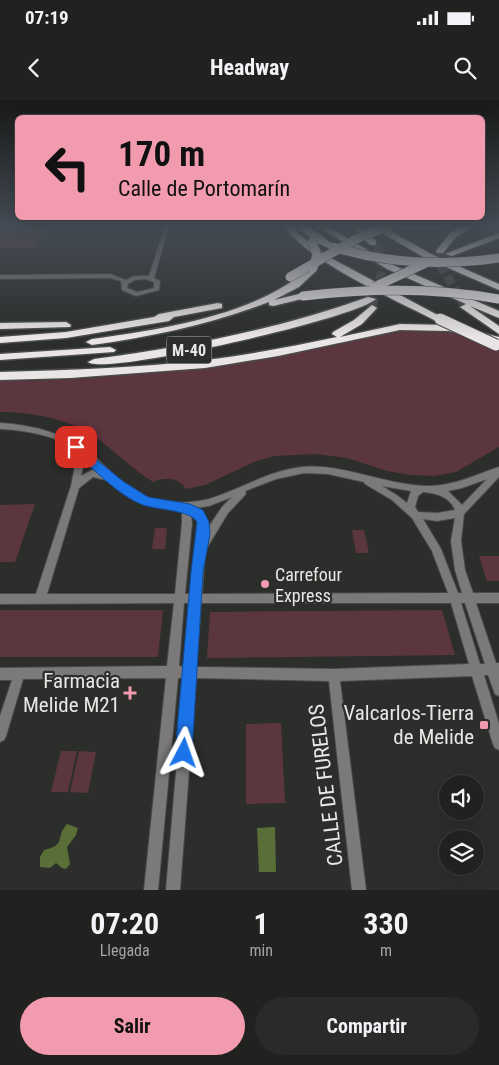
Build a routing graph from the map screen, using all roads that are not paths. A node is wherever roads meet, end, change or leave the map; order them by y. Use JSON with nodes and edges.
{"nodes":[{"id":1,"x":157,"y":263,"type":"edge"},
{"id":2,"x":315,"y":263,"type":"edge"},
{"id":3,"x":316,"y":263,"type":"edge"},
{"id":4,"x":333,"y":263,"type":"edge"},
{"id":5,"x":382,"y":263,"type":"edge"},
{"id":6,"x":396,"y":263,"type":"edge"},
{"id":7,"x":421,"y":263,"type":"edge"},
{"id":8,"x":444,"y":263,"type":"edge"},
{"id":9,"x":453,"y":263,"type":"edge"},
{"id":10,"x":154,"y":272,"type":"junction"},
{"id":11,"x":110,"y":276,"type":"junction"},
{"id":12,"x":0,"y":277,"type":"edge"},
{"id":13,"x":139,"y":277,"type":"junction"},
{"id":14,"x":151,"y":278,"type":"junction"},
{"id":15,"x":125,"y":283,"type":"junction"},
{"id":16,"x":499,"y":286,"type":"edge"},
{"id":17,"x":499,"y":299,"type":"edge"},
{"id":18,"x":371,"y":303,"type":"junction"},
{"id":19,"x":465,"y":307,"type":"tunnel mouth"},
{"id":20,"x":499,"y":308,"type":"edge"},
{"id":21,"x":218,"y":311,"type":"junction"},
{"id":22,"x":499,"y":315,"type":"edge"},
{"id":23,"x":0,"y":326,"type":"edge"},
{"id":24,"x":499,"y":331,"type":"edge"},
{"id":25,"x":0,"y":340,"type":"edge"},
{"id":26,"x":498,"y":344,"type":"edge"},
{"id":27,"x":0,"y":350,"type":"edge"},
{"id":28,"x":0,"y":357,"type":"edge"},
{"id":29,"x":0,"y":367,"type":"edge"},
{"id":30,"x":146,"y":368,"type":"junction"},
{"id":31,"x":0,"y":376,"type":"edge"},
{"id":32,"x":1,"y":427,"type":"edge"},
{"id":33,"x":76,"y":447,"type":"junction"},
{"id":34,"x":499,"y":471,"type":"edge"},
{"id":35,"x":111,"y":478,"type":"junction"},
{"id":36,"x":362,"y":478,"type":"junction"},
{"id":37,"x":261,"y":479,"type":"junction"},
{"id":38,"x":75,"y":486,"type":"junction"},
{"id":39,"x":420,"y":490,"type":"junction"},
{"id":40,"x":434,"y":490,"type":"junction"},
{"id":41,"x":186,"y":508,"type":"junction"},
{"id":42,"x":460,"y":513,"type":"junction"},
{"id":43,"x":414,"y":515,"type":"junction"},
{"id":44,"x":200,"y":550,"type":"junction"},
{"id":45,"x":454,"y":598,"type":"junction"},
{"id":46,"x":470,"y":598,"type":"junction"},
{"id":47,"x":499,"y":598,"type":"edge"},
{"id":48,"x":0,"y":599,"type":"edge"},
{"id":49,"x":40,"y":599,"type":"junction"},
{"id":50,"x":180,"y":599,"type":"junction"},
{"id":51,"x":196,"y":600,"type":"junction"},
{"id":52,"x":475,"y":669,"type":"junction"},
{"id":53,"x":495,"y":669,"type":"edge"},
{"id":54,"x":172,"y":672,"type":"junction"},
{"id":55,"x":190,"y":672,"type":"junction"},
{"id":56,"x":0,"y":674,"type":"edge"},
{"id":57,"x":19,"y":674,"type":"junction"},
{"id":58,"x":334,"y":675,"type":"junction"},
{"id":59,"x":499,"y":690,"type":"edge"},
{"id":60,"x":0,"y":736,"type":"edge"},
{"id":61,"x":499,"y":744,"type":"edge"},
{"id":62,"x":151,"y":890,"type":"edge"},
{"id":63,"x":173,"y":890,"type":"edge"},
{"id":64,"x":358,"y":890,"type":"edge"}],
"edges":[{"from":1,"to":10,"type":"street"},
{"from":2,"to":21,"type":"highway","bridge":true},
{"from":3,"to":21,"type":"highway","bridge":true},
{"from":4,"to":26,"type":"highway","bridge":true},
{"from":5,"to":22,"type":"highway"},
{"from":6,"to":20,"type":"highway"},
{"from":7,"to":28,"type":"highway","number":"M-40","bridge":true},
{"from":8,"to":16,"type":"highway"},
{"from":9,"to":18,"type":"highway","number":"M-40","bridge":true},
{"from":10,"to":13,"type":"street"},
{"from":10,"to":14,"type":"street"},
{"from":11,"to":12,"type":"street"},
{"from":11,"to":13,"type":"street"},
{"from":11,"to":15,"type":"street"},
{"from":13,"to":14,"type":"street"},
{"from":13,"to":15,"type":"street"},
{"from":14,"to":15,"type":"street"},
{"from":17,"to":21,"type":"highway","bridge":true},
{"from":18,"to":29,"type":"highway","number":"M-40"},
{"from":18,"to":30,"type":"highway"},
{"from":19,"to":24,"type":"highway"},
{"from":21,"to":23,"type":"highway"},
{"from":21,"to":25,"type":"highway"},
{"from":21,"to":27,"type":"highway"},
{"from":26,"to":30,"type":"highway"},
{"from":30,"to":31,"type":"highway"},
{"from":32,"to":33,"type":"street"},
{"from":33,"to":35,"type":"street"},
{"from":33,"to":38,"type":"street"},
{"from":34,"to":40,"type":"street"},
{"from":34,"to":42,"type":"street"},
{"from":35,"to":38,"type":"street"},
{"from":35,"to":41,"type":"street"},
{"from":36,"to":37,"type":"street"},
{"from":36,"to":39,"type":"street"},
{"from":36,"to":43,"type":"street"},
{"from":37,"to":41,"type":"street"},
{"from":37,"to":44,"type":"street"},
{"from":38,"to":49,"type":"street"},
{"from":39,"to":40,"type":"street"},
{"from":39,"to":43,"type":"street"},
{"from":40,"to":42,"type":"street"},
{"from":41,"to":44,"type":"street"},
{"from":41,"to":50,"type":"street"},
{"from":42,"to":43,"type":"street"},
{"from":42,"to":46,"type":"street"},
{"from":43,"to":45,"type":"street"},
{"from":44,"to":51,"type":"street"},
{"from":45,"to":46,"type":"street"},
{"from":45,"to":51,"type":"street"},
{"from":45,"to":52,"type":"street"},
{"from":46,"to":47,"type":"street"},
{"from":46,"to":53,"type":"street"},
{"from":48,"to":49,"type":"street"},
{"from":49,"to":50,"type":"street"},
{"from":50,"to":51,"type":"street"},
{"from":50,"to":54,"type":"street"},
{"from":51,"to":55,"type":"street"},
{"from":52,"to":53,"type":"street"},
{"from":52,"to":58,"type":"street"},
{"from":52,"to":61,"type":"street"},
{"from":53,"to":59,"type":"street"},
{"from":54,"to":55,"type":"street"},
{"from":54,"to":57,"type":"street"},
{"from":54,"to":62,"type":"street"},
{"from":55,"to":58,"type":"street"},
{"from":55,"to":63,"type":"street"},
{"from":56,"to":57,"type":"street"},
{"from":57,"to":60,"type":"street"},
{"from":58,"to":64,"type":"street","name":"CALLE DE FURELOS"}]}
